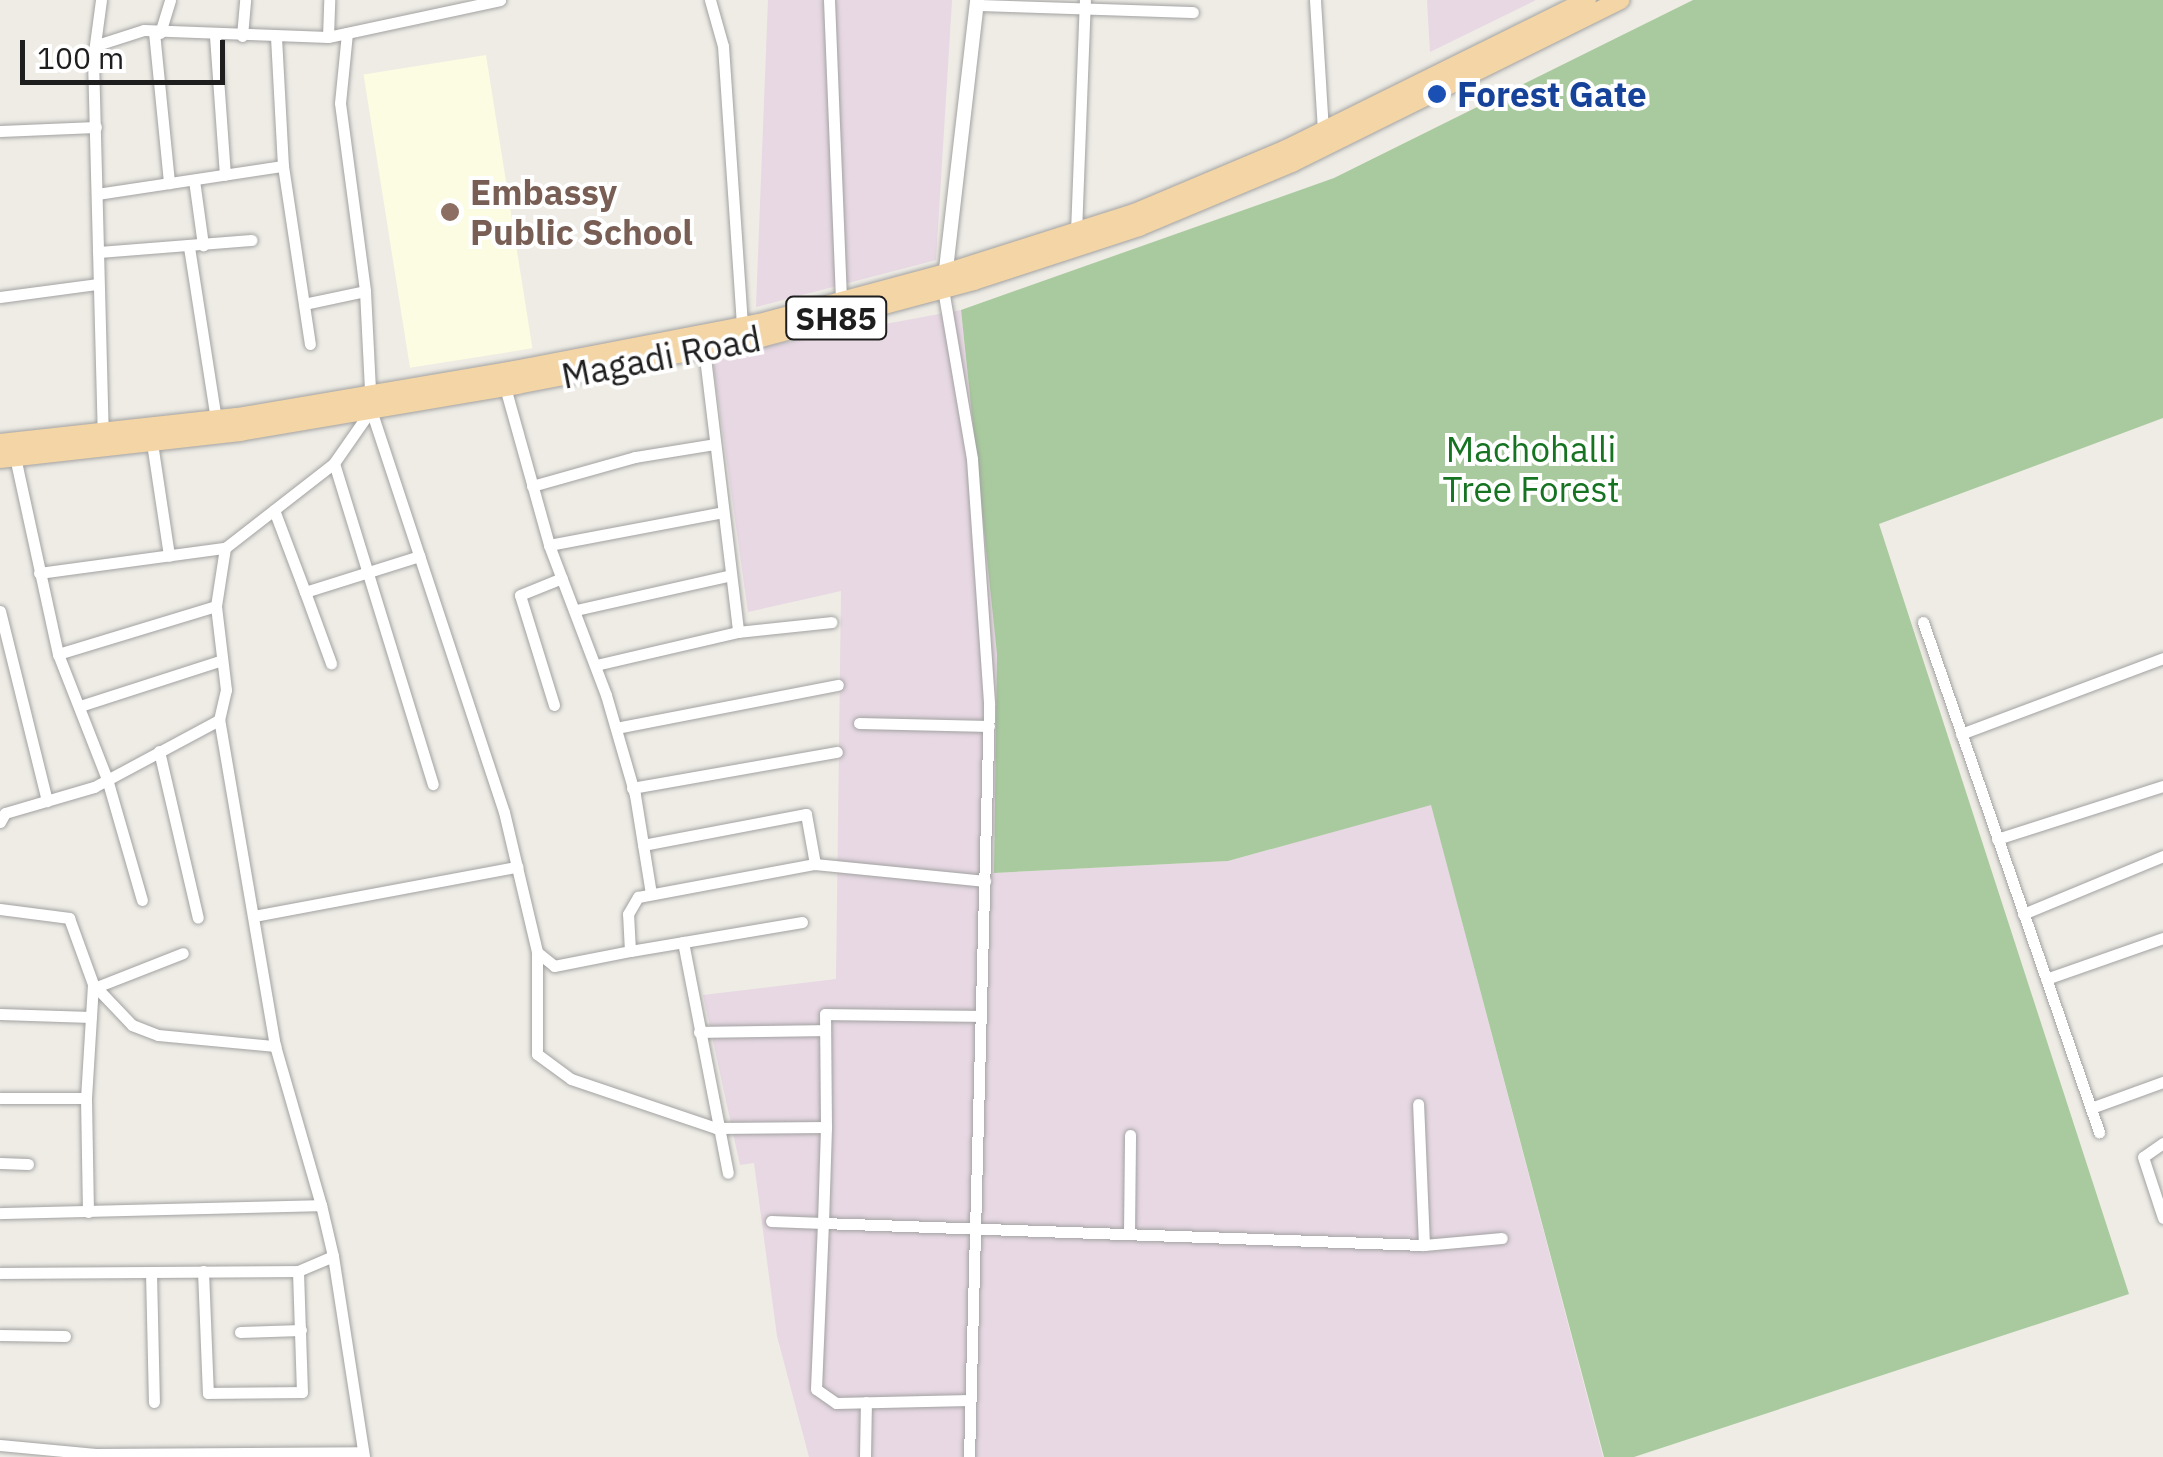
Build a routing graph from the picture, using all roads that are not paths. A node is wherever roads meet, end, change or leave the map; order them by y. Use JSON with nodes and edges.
{"nodes":[{"id":1,"x":101,"y":0,"type":"edge"},
{"id":2,"x":170,"y":0,"type":"edge"},
{"id":3,"x":245,"y":0,"type":"edge"},
{"id":4,"x":329,"y":0,"type":"edge"},
{"id":5,"x":500,"y":0,"type":"edge"},
{"id":6,"x":710,"y":0,"type":"edge"},
{"id":7,"x":829,"y":0,"type":"edge"},
{"id":8,"x":1316,"y":0,"type":"edge"},
{"id":9,"x":1587,"y":0,"type":"edge"},
{"id":10,"x":1621,"y":0,"type":"edge"},
{"id":11,"x":977,"y":2,"type":"edge"},
{"id":12,"x":1085,"y":5,"type":"edge"},
{"id":13,"x":1559,"y":7,"type":"edge"},
{"id":14,"x":1193,"y":12,"type":"dead end"},
{"id":15,"x":157,"y":33,"type":"junction"},
{"id":16,"x":347,"y":33,"type":"junction"},
{"id":17,"x":215,"y":36,"type":"junction"},
{"id":18,"x":242,"y":36,"type":"junction"},
{"id":19,"x":276,"y":37,"type":"junction"},
{"id":20,"x":328,"y":38,"type":"junction"},
{"id":21,"x":97,"y":45,"type":"junction"},
{"id":22,"x":96,"y":128,"type":"junction"},
{"id":23,"x":0,"y":131,"type":"edge"},
{"id":24,"x":1322,"y":132,"type":"junction"},
{"id":25,"x":283,"y":166,"type":"junction"},
{"id":26,"x":225,"y":175,"type":"junction"},
{"id":27,"x":194,"y":180,"type":"junction"},
{"id":28,"x":169,"y":183,"type":"junction"},
{"id":29,"x":97,"y":194,"type":"junction"},
{"id":30,"x":1076,"y":232,"type":"junction"},
{"id":31,"x":252,"y":240,"type":"dead end"},
{"id":32,"x":196,"y":246,"type":"junction"},
{"id":33,"x":98,"y":252,"type":"junction"},
{"id":34,"x":944,"y":281,"type":"junction"},
{"id":35,"x":98,"y":284,"type":"junction"},
{"id":36,"x":365,"y":291,"type":"junction"},
{"id":37,"x":0,"y":297,"type":"edge"},
{"id":38,"x":841,"y":300,"type":"junction"},
{"id":39,"x":304,"y":304,"type":"junction"},
{"id":40,"x":742,"y":326,"type":"junction"},
{"id":41,"x":310,"y":344,"type":"dead end"},
{"id":42,"x":704,"y":349,"type":"junction"},
{"id":43,"x":505,"y":387,"type":"junction"},
{"id":44,"x":370,"y":402,"type":"junction"},
{"id":45,"x":216,"y":420,"type":"junction"},
{"id":46,"x":103,"y":434,"type":"junction"},
{"id":47,"x":152,"y":443,"type":"junction"},
{"id":48,"x":0,"y":444,"type":"edge"},
{"id":49,"x":715,"y":444,"type":"junction"},
{"id":50,"x":8,"y":458,"type":"edge"},
{"id":51,"x":334,"y":462,"type":"junction"},
{"id":52,"x":532,"y":486,"type":"junction"},
{"id":53,"x":274,"y":510,"type":"junction"},
{"id":54,"x":724,"y":512,"type":"junction"},
{"id":55,"x":550,"y":545,"type":"junction"},
{"id":56,"x":225,"y":548,"type":"junction"},
{"id":57,"x":169,"y":556,"type":"junction"},
{"id":58,"x":419,"y":556,"type":"junction"},
{"id":59,"x":39,"y":572,"type":"junction"},
{"id":60,"x":368,"y":572,"type":"junction"},
{"id":61,"x":731,"y":575,"type":"junction"},
{"id":62,"x":562,"y":578,"type":"junction"},
{"id":63,"x":305,"y":592,"type":"junction"},
{"id":64,"x":216,"y":606,"type":"junction"},
{"id":65,"x":576,"y":610,"type":"junction"},
{"id":66,"x":0,"y":611,"type":"edge"},
{"id":67,"x":831,"y":622,"type":"dead end"},
{"id":68,"x":1923,"y":622,"type":"dead end"},
{"id":69,"x":738,"y":632,"type":"junction"},
{"id":70,"x":58,"y":654,"type":"junction"},
{"id":71,"x":2163,"y":658,"type":"edge"},
{"id":72,"x":219,"y":661,"type":"junction"},
{"id":73,"x":331,"y":662,"type":"dead end"},
{"id":74,"x":596,"y":665,"type":"junction"},
{"id":75,"x":838,"y":685,"type":"dead end"},
{"id":76,"x":554,"y":705,"type":"dead end"},
{"id":77,"x":80,"y":706,"type":"junction"},
{"id":78,"x":219,"y":720,"type":"junction"},
{"id":79,"x":859,"y":723,"type":"dead end"},
{"id":80,"x":989,"y":726,"type":"junction"},
{"id":81,"x":616,"y":728,"type":"junction"},
{"id":82,"x":1961,"y":734,"type":"junction"},
{"id":83,"x":159,"y":751,"type":"junction"},
{"id":84,"x":837,"y":752,"type":"dead end"},
{"id":85,"x":107,"y":779,"type":"junction"},
{"id":86,"x":434,"y":784,"type":"dead end"},
{"id":87,"x":2163,"y":786,"type":"edge"},
{"id":88,"x":632,"y":788,"type":"junction"},
{"id":89,"x":47,"y":802,"type":"junction"},
{"id":90,"x":0,"y":822,"type":"edge"},
{"id":91,"x":1997,"y":839,"type":"junction"},
{"id":92,"x":643,"y":845,"type":"junction"},
{"id":93,"x":2163,"y":856,"type":"edge"},
{"id":94,"x":815,"y":864,"type":"junction"},
{"id":95,"x":517,"y":867,"type":"junction"},
{"id":96,"x":985,"y":881,"type":"junction"},
{"id":97,"x":652,"y":894,"type":"junction"},
{"id":98,"x":142,"y":900,"type":"dead end"},
{"id":99,"x":0,"y":909,"type":"edge"},
{"id":100,"x":2024,"y":914,"type":"junction"},
{"id":101,"x":254,"y":916,"type":"junction"},
{"id":102,"x":198,"y":918,"type":"dead end"},
{"id":103,"x":802,"y":922,"type":"dead end"},
{"id":104,"x":2163,"y":938,"type":"edge"},
{"id":105,"x":684,"y":942,"type":"junction"},
{"id":106,"x":630,"y":951,"type":"junction"},
{"id":107,"x":537,"y":952,"type":"junction"},
{"id":108,"x":182,"y":953,"type":"dead end"},
{"id":109,"x":2046,"y":979,"type":"junction"},
{"id":110,"x":96,"y":985,"type":"junction"},
{"id":111,"x":0,"y":1014,"type":"edge"},
{"id":112,"x":982,"y":1016,"type":"junction"},
{"id":113,"x":91,"y":1017,"type":"junction"},
{"id":114,"x":825,"y":1030,"type":"junction"},
{"id":115,"x":698,"y":1032,"type":"junction"},
{"id":116,"x":275,"y":1046,"type":"junction"},
{"id":117,"x":2163,"y":1082,"type":"edge"},
{"id":118,"x":0,"y":1098,"type":"edge"},
{"id":119,"x":86,"y":1098,"type":"junction"},
{"id":120,"x":1418,"y":1104,"type":"dead end"},
{"id":121,"x":2091,"y":1108,"type":"junction"},
{"id":122,"x":826,"y":1127,"type":"junction"},
{"id":123,"x":716,"y":1128,"type":"junction"},
{"id":124,"x":2099,"y":1132,"type":"dead end"},
{"id":125,"x":1130,"y":1135,"type":"dead end"},
{"id":126,"x":2163,"y":1143,"type":"edge"},
{"id":127,"x":0,"y":1163,"type":"edge"},
{"id":128,"x":28,"y":1164,"type":"dead end"},
{"id":129,"x":728,"y":1173,"type":"dead end"},
{"id":130,"x":322,"y":1205,"type":"junction"},
{"id":131,"x":88,"y":1212,"type":"junction"},
{"id":132,"x":0,"y":1213,"type":"edge"},
{"id":133,"x":2163,"y":1218,"type":"edge"},
{"id":134,"x":771,"y":1222,"type":"dead end"},
{"id":135,"x":823,"y":1223,"type":"junction"},
{"id":136,"x":976,"y":1229,"type":"junction"},
{"id":137,"x":1129,"y":1234,"type":"junction"},
{"id":138,"x":1502,"y":1238,"type":"dead end"},
{"id":139,"x":1424,"y":1245,"type":"junction"},
{"id":140,"x":333,"y":1256,"type":"junction"},
{"id":141,"x":203,"y":1271,"type":"junction"},
{"id":142,"x":298,"y":1271,"type":"junction"},
{"id":143,"x":151,"y":1272,"type":"junction"},
{"id":144,"x":0,"y":1273,"type":"edge"},
{"id":145,"x":301,"y":1330,"type":"junction"},
{"id":146,"x":240,"y":1332,"type":"dead end"},
{"id":147,"x":0,"y":1335,"type":"edge"},
{"id":148,"x":66,"y":1336,"type":"dead end"},
{"id":149,"x":970,"y":1400,"type":"junction"},
{"id":150,"x":154,"y":1402,"type":"dead end"},
{"id":151,"x":866,"y":1402,"type":"junction"},
{"id":152,"x":0,"y":1445,"type":"edge"},
{"id":153,"x":263,"y":1454,"type":"edge"},
{"id":154,"x":110,"y":1455,"type":"edge"},
{"id":155,"x":186,"y":1455,"type":"edge"},
{"id":156,"x":363,"y":1455,"type":"edge"},
{"id":157,"x":864,"y":1457,"type":"edge"},
{"id":158,"x":969,"y":1457,"type":"edge"}],
"edges":[{"from":1,"to":21,"type":"street"},
{"from":2,"to":15,"type":"street"},
{"from":3,"to":18,"type":"street"},
{"from":4,"to":20,"type":"street"},
{"from":5,"to":16,"type":"street"},
{"from":6,"to":40,"type":"street"},
{"from":7,"to":38,"type":"street"},
{"from":8,"to":24,"type":"street"},
{"from":9,"to":13,"type":"main road","name":"Magadi Road","number":"SH85"},
{"from":10,"to":34,"type":"main road","name":"Magadi Road","number":"SH85"},
{"from":11,"to":12,"type":"street"},
{"from":11,"to":34,"type":"street"},
{"from":12,"to":14,"type":"street"},
{"from":12,"to":30,"type":"street"},
{"from":13,"to":24,"type":"main road","name":"Magadi Road","number":"SH85"},
{"from":15,"to":17,"type":"street"},
{"from":15,"to":21,"type":"street"},
{"from":15,"to":28,"type":"street"},
{"from":16,"to":20,"type":"street"},
{"from":16,"to":36,"type":"street"},
{"from":17,"to":18,"type":"street"},
{"from":17,"to":26,"type":"street"},
{"from":18,"to":19,"type":"street"},
{"from":19,"to":20,"type":"street"},
{"from":19,"to":25,"type":"street"},
{"from":21,"to":22,"type":"street"},
{"from":22,"to":23,"type":"street"},
{"from":22,"to":29,"type":"street"},
{"from":24,"to":30,"type":"main road","name":"Magadi Road","number":"SH85"},
{"from":25,"to":26,"type":"street"},
{"from":25,"to":39,"type":"street"},
{"from":26,"to":27,"type":"street"},
{"from":27,"to":28,"type":"street"},
{"from":27,"to":32,"type":"street"},
{"from":28,"to":29,"type":"street"},
{"from":29,"to":33,"type":"street"},
{"from":30,"to":34,"type":"main road","name":"Magadi Road","number":"SH85"},
{"from":31,"to":32,"type":"street"},
{"from":32,"to":33,"type":"street"},
{"from":32,"to":45,"type":"street"},
{"from":33,"to":35,"type":"street"},
{"from":34,"to":38,"type":"main road","name":"Magadi Road","number":"SH85"},
{"from":34,"to":42,"type":"main road","name":"Magadi Road","number":"SH85"},
{"from":34,"to":80,"type":"street"},
{"from":35,"to":37,"type":"street"},
{"from":35,"to":46,"type":"street"},
{"from":36,"to":39,"type":"street"},
{"from":36,"to":44,"type":"street"},
{"from":38,"to":40,"type":"main road","name":"Magadi Road","number":"SH85"},
{"from":39,"to":41,"type":"street"},
{"from":40,"to":44,"type":"main road","name":"Magadi Road","number":"SH85"},
{"from":42,"to":43,"type":"main road","name":"Magadi Road","number":"SH85"},
{"from":42,"to":49,"type":"street"},
{"from":43,"to":44,"type":"main road","name":"Magadi Road","number":"SH85"},
{"from":43,"to":52,"type":"street"},
{"from":44,"to":45,"type":"main road","name":"Magadi Road","number":"SH85"},
{"from":44,"to":47,"type":"main road","name":"Magadi Road","number":"SH85"},
{"from":44,"to":51,"type":"street"},
{"from":44,"to":58,"type":"street"},
{"from":45,"to":46,"type":"main road","name":"Magadi Road","number":"SH85"},
{"from":46,"to":48,"type":"main road","name":"Magadi Road","number":"SH85"},
{"from":47,"to":50,"type":"main road","name":"Magadi Road","number":"SH85"},
{"from":47,"to":57,"type":"street"},
{"from":49,"to":52,"type":"street"},
{"from":49,"to":54,"type":"street"},
{"from":50,"to":59,"type":"street"},
{"from":51,"to":53,"type":"street"},
{"from":51,"to":60,"type":"street"},
{"from":52,"to":55,"type":"street"},
{"from":53,"to":56,"type":"street"},
{"from":53,"to":63,"type":"street"},
{"from":54,"to":55,"type":"street"},
{"from":54,"to":61,"type":"street"},
{"from":55,"to":62,"type":"street"},
{"from":56,"to":57,"type":"street"},
{"from":56,"to":64,"type":"street"},
{"from":57,"to":59,"type":"street"},
{"from":58,"to":60,"type":"street"},
{"from":58,"to":95,"type":"street"},
{"from":59,"to":70,"type":"street"},
{"from":60,"to":63,"type":"street"},
{"from":60,"to":86,"type":"street"},
{"from":61,"to":65,"type":"street"},
{"from":61,"to":69,"type":"street"},
{"from":62,"to":65,"type":"street"},
{"from":62,"to":76,"type":"street"},
{"from":63,"to":73,"type":"street"},
{"from":64,"to":70,"type":"street"},
{"from":64,"to":72,"type":"street"},
{"from":65,"to":74,"type":"street"},
{"from":66,"to":89,"type":"street"},
{"from":67,"to":69,"type":"street"},
{"from":68,"to":82,"type":"street"},
{"from":69,"to":74,"type":"street"},
{"from":70,"to":77,"type":"street"},
{"from":71,"to":82,"type":"street"},
{"from":72,"to":77,"type":"street"},
{"from":72,"to":78,"type":"street"},
{"from":74,"to":81,"type":"street"},
{"from":75,"to":81,"type":"street"},
{"from":77,"to":85,"type":"street"},
{"from":78,"to":83,"type":"street"},
{"from":78,"to":101,"type":"street"},
{"from":79,"to":80,"type":"street"},
{"from":80,"to":96,"type":"street"},
{"from":81,"to":88,"type":"street"},
{"from":82,"to":91,"type":"street"},
{"from":83,"to":85,"type":"street"},
{"from":83,"to":102,"type":"street"},
{"from":84,"to":88,"type":"street"},
{"from":85,"to":89,"type":"street"},
{"from":85,"to":98,"type":"street"},
{"from":87,"to":91,"type":"street"},
{"from":88,"to":92,"type":"street"},
{"from":89,"to":90,"type":"street"},
{"from":91,"to":100,"type":"street"},
{"from":92,"to":94,"type":"street"},
{"from":92,"to":97,"type":"street"},
{"from":93,"to":100,"type":"street"},
{"from":94,"to":96,"type":"street"},
{"from":94,"to":97,"type":"street"},
{"from":95,"to":101,"type":"street"},
{"from":95,"to":107,"type":"street"},
{"from":96,"to":112,"type":"street"},
{"from":97,"to":106,"type":"street"},
{"from":99,"to":110,"type":"street"},
{"from":100,"to":109,"type":"street"},
{"from":101,"to":116,"type":"street"},
{"from":103,"to":105,"type":"street"},
{"from":104,"to":109,"type":"street"},
{"from":105,"to":106,"type":"street"},
{"from":105,"to":115,"type":"street"},
{"from":106,"to":107,"type":"street"},
{"from":107,"to":123,"type":"street"},
{"from":108,"to":110,"type":"street"},
{"from":109,"to":121,"type":"street"},
{"from":110,"to":113,"type":"street"},
{"from":110,"to":116,"type":"street"},
{"from":111,"to":113,"type":"street"},
{"from":112,"to":114,"type":"street"},
{"from":112,"to":136,"type":"street"},
{"from":113,"to":119,"type":"street"},
{"from":114,"to":115,"type":"street"},
{"from":114,"to":122,"type":"street"},
{"from":115,"to":123,"type":"street"},
{"from":116,"to":130,"type":"street"},
{"from":117,"to":121,"type":"street"},
{"from":118,"to":119,"type":"street"},
{"from":119,"to":131,"type":"street"},
{"from":120,"to":139,"type":"street"},
{"from":121,"to":124,"type":"street"},
{"from":122,"to":123,"type":"street"},
{"from":122,"to":135,"type":"street"},
{"from":123,"to":129,"type":"street"},
{"from":125,"to":137,"type":"street"},
{"from":126,"to":133,"type":"street"},
{"from":127,"to":128,"type":"street"},
{"from":130,"to":131,"type":"street"},
{"from":130,"to":140,"type":"street"},
{"from":131,"to":132,"type":"street"},
{"from":134,"to":135,"type":"street"},
{"from":135,"to":136,"type":"street"},
{"from":135,"to":151,"type":"street"},
{"from":136,"to":137,"type":"street"},
{"from":136,"to":149,"type":"street"},
{"from":137,"to":139,"type":"street"},
{"from":138,"to":139,"type":"street"},
{"from":140,"to":142,"type":"street"},
{"from":140,"to":156,"type":"street"},
{"from":141,"to":142,"type":"street"},
{"from":141,"to":143,"type":"street"},
{"from":141,"to":145,"type":"street"},
{"from":142,"to":145,"type":"street"},
{"from":143,"to":144,"type":"street"},
{"from":143,"to":150,"type":"street"},
{"from":145,"to":146,"type":"street"},
{"from":147,"to":148,"type":"street"},
{"from":149,"to":151,"type":"street"},
{"from":149,"to":158,"type":"street"},
{"from":151,"to":157,"type":"street"},
{"from":152,"to":154,"type":"street"},
{"from":153,"to":155,"type":"street"},
{"from":153,"to":156,"type":"street"},
{"from":154,"to":155,"type":"street"}]}
